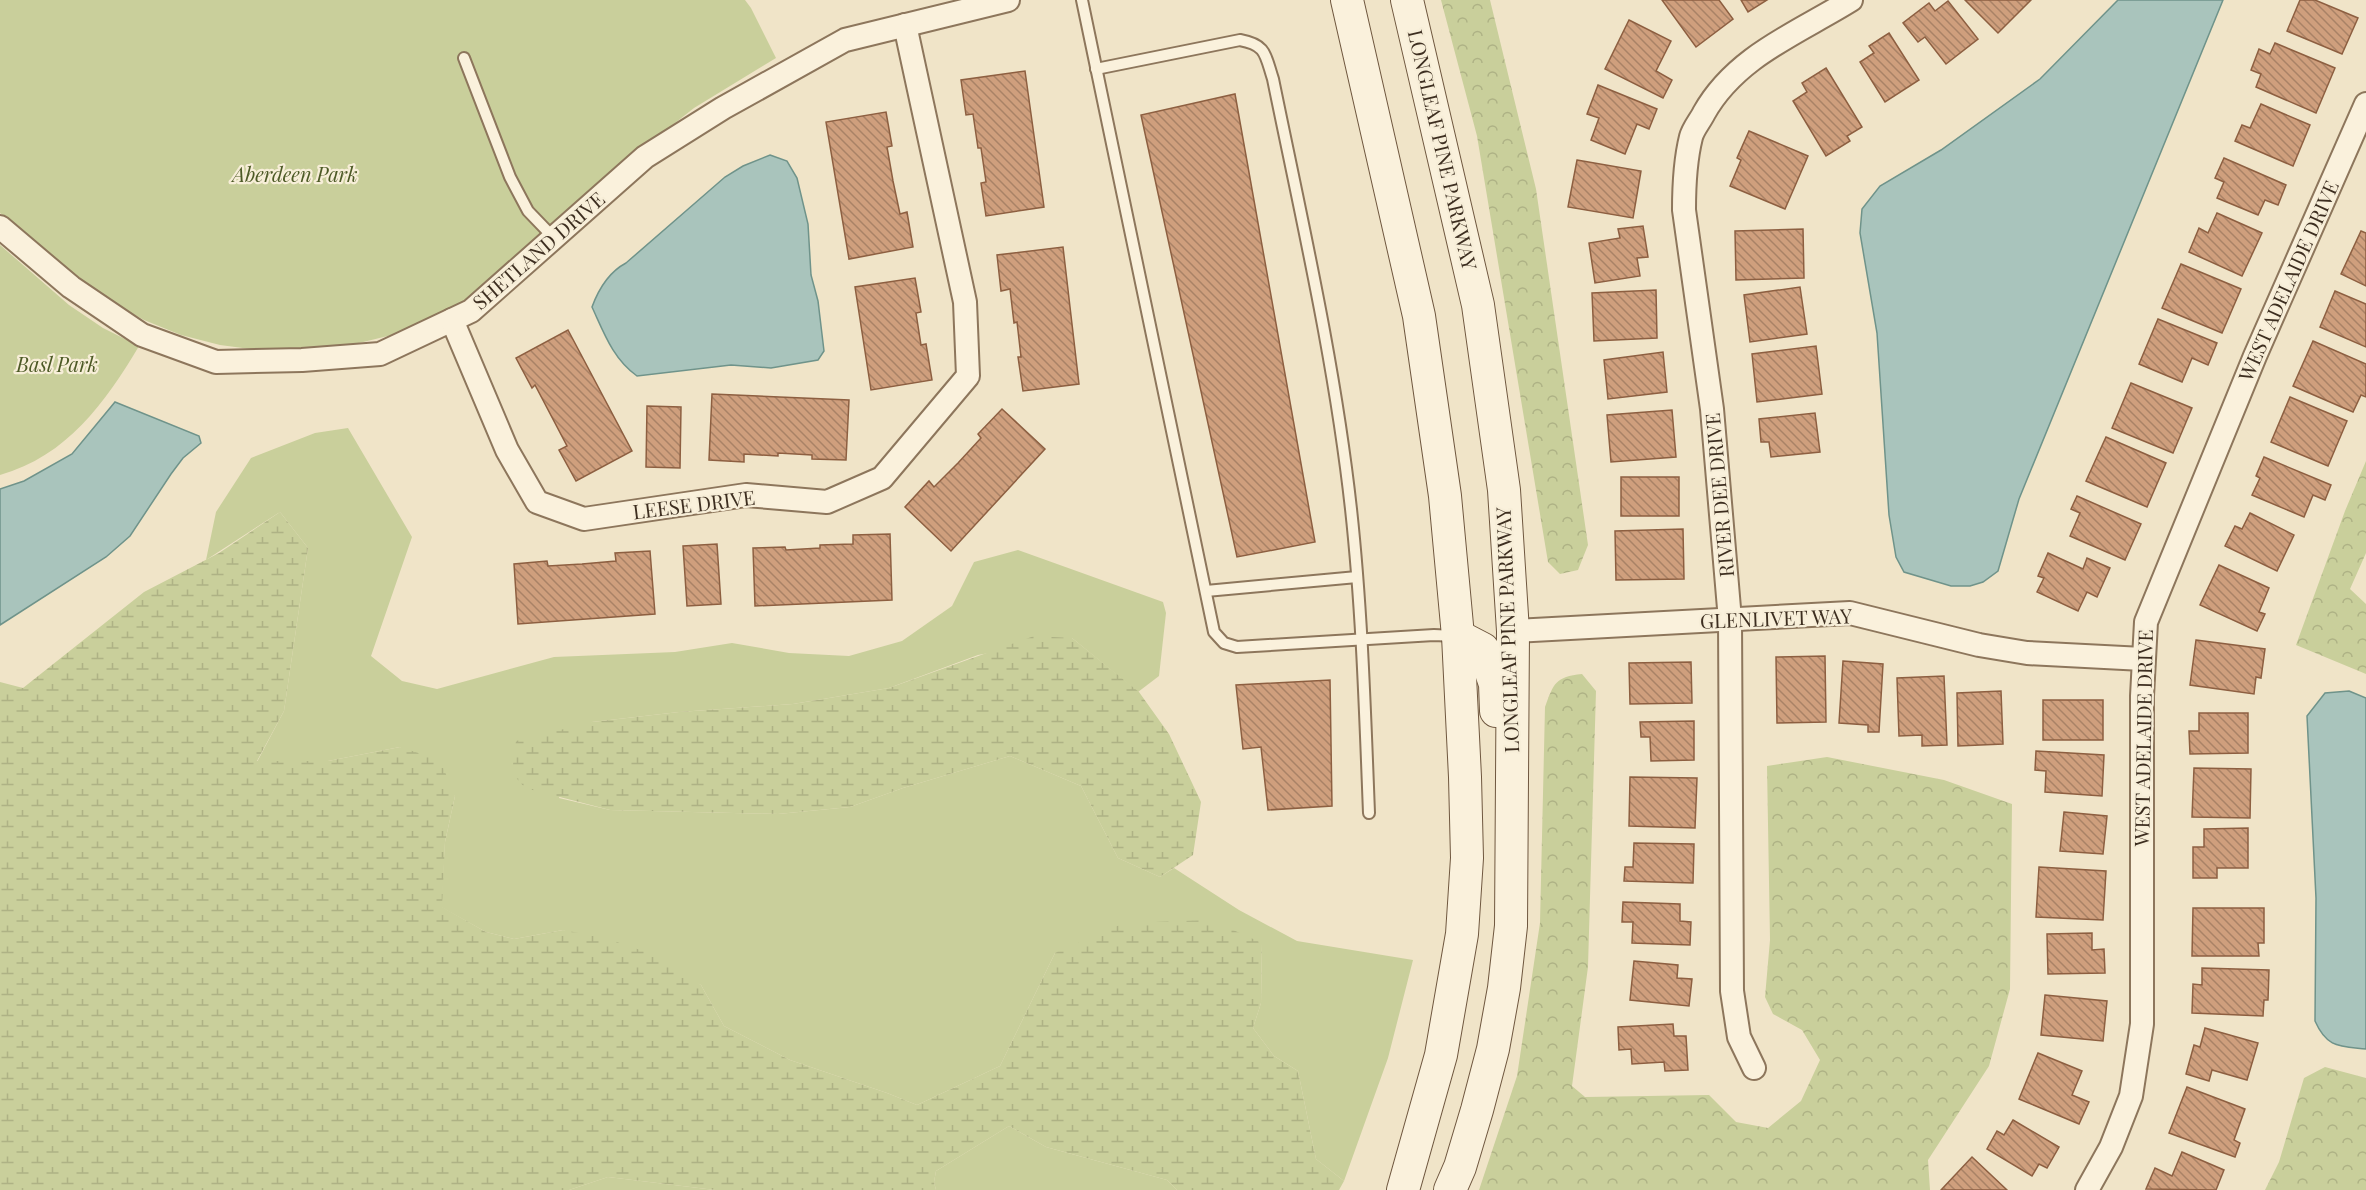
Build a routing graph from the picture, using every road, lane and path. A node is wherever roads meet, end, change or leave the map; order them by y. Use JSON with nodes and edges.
{"nodes":[{"id":1,"x":1008,"y":0,"type":"edge"},
{"id":2,"x":1082,"y":0,"type":"edge"},
{"id":3,"x":1347,"y":0,"type":"edge"},
{"id":4,"x":1407,"y":0,"type":"edge"},
{"id":5,"x":1851,"y":0,"type":"edge"},
{"id":6,"x":905,"y":25,"type":"junction"},
{"id":7,"x":464,"y":58,"type":"dead end"},
{"id":8,"x":1096,"y":69,"type":"junction"},
{"id":9,"x":2366,"y":104,"type":"edge"},
{"id":10,"x":0,"y":226,"type":"edge"},
{"id":11,"x":554,"y":238,"type":"junction"},
{"id":12,"x":452,"y":320,"type":"junction"},
{"id":13,"x":1357,"y":578,"type":"junction"},
{"id":14,"x":1206,"y":591,"type":"junction"},
{"id":15,"x":1731,"y":620,"type":"junction"},
{"id":16,"x":1513,"y":631,"type":"junction"},
{"id":17,"x":1458,"y":636,"type":"junction"},
{"id":18,"x":1363,"y":639,"type":"junction"},
{"id":19,"x":2143,"y":659,"type":"junction"},
{"id":20,"x":1369,"y":813,"type":"dead end"},
{"id":21,"x":1511,"y":926,"type":"junction"},
{"id":22,"x":1754,"y":1068,"type":"dead end"},
{"id":23,"x":1403,"y":1190,"type":"edge"},
{"id":24,"x":1450,"y":1190,"type":"edge"},
{"id":25,"x":2087,"y":1190,"type":"edge"}],
"edges":[{"from":1,"to":6,"type":"street","name":"SHETLAND DRIVE"},
{"from":2,"to":8,"type":"lane"},
{"from":3,"to":17,"type":"main road"},
{"from":4,"to":16,"type":"main road","name":"LONGLEAF PINE PARKWAY"},
{"from":5,"to":15,"type":"street","name":"RIVER DEE DRIVE"},
{"from":6,"to":11,"type":"street","name":"SHETLAND DRIVE"},
{"from":6,"to":12,"type":"street","name":"LEESE DRIVE"},
{"from":7,"to":11,"type":"lane"},
{"from":8,"to":13,"type":"lane"},
{"from":8,"to":14,"type":"lane"},
{"from":9,"to":19,"type":"street","name":"WEST ADELAIDE DRIVE"},
{"from":10,"to":12,"type":"street","name":"SHETLAND DRIVE"},
{"from":11,"to":12,"type":"street","name":"SHETLAND DRIVE"},
{"from":13,"to":14,"type":"lane"},
{"from":13,"to":18,"type":"lane"},
{"from":14,"to":18,"type":"lane"},
{"from":15,"to":16,"type":"street","name":"GLENLIVET WAY"},
{"from":15,"to":19,"type":"street","name":"GLENLIVET WAY"},
{"from":15,"to":22,"type":"street","name":"RIVER DEE DRIVE"},
{"from":16,"to":21,"type":"main road","name":"LONGLEAF PINE PARKWAY"},
{"from":17,"to":18,"type":"lane"},
{"from":17,"to":21,"type":"main road"},
{"from":17,"to":23,"type":"main road"},
{"from":18,"to":20,"type":"lane"},
{"from":19,"to":25,"type":"street","name":"WEST ADELAIDE DRIVE"},
{"from":21,"to":24,"type":"main road","name":"LONGLEAF PINE PARKWAY"}]}
